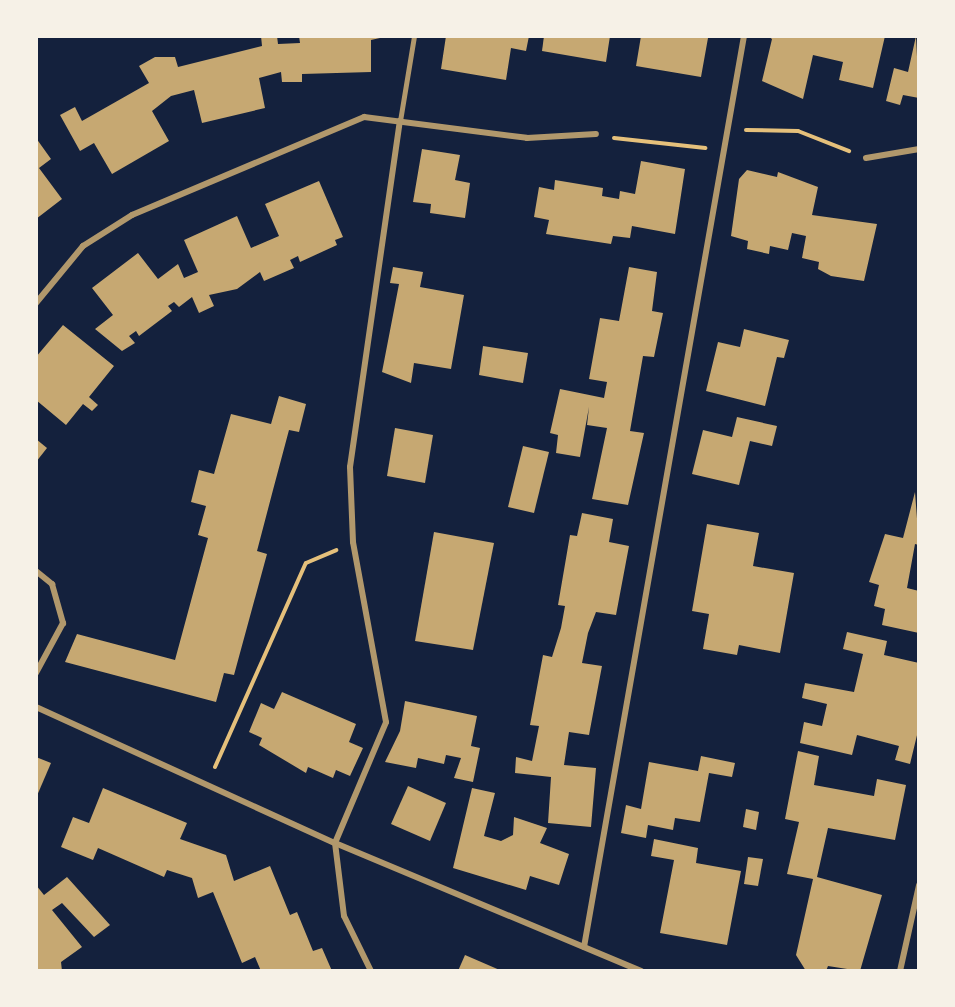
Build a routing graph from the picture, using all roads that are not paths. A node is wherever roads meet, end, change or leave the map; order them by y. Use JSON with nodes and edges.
{"nodes":[{"id":1,"x":414,"y":36,"type":"edge"},
{"id":2,"x":744,"y":36,"type":"edge"},
{"id":3,"x":400,"y":121,"type":"junction"},
{"id":4,"x":596,"y":134,"type":"road end"},
{"id":5,"x":919,"y":149,"type":"edge"},
{"id":6,"x":866,"y":158,"type":"road end"},
{"id":7,"x":36,"y":303,"type":"edge"},
{"id":8,"x":36,"y":571,"type":"edge"},
{"id":9,"x":36,"y":673,"type":"edge"},
{"id":10,"x":36,"y":707,"type":"edge"},
{"id":11,"x":335,"y":843,"type":"junction"},
{"id":12,"x":919,"y":885,"type":"edge"},
{"id":13,"x":584,"y":947,"type":"junction"},
{"id":14,"x":371,"y":971,"type":"edge"},
{"id":15,"x":641,"y":971,"type":"edge"},
{"id":16,"x":900,"y":971,"type":"edge"}],
"edges":[{"from":1,"to":3,"type":"lane"},
{"from":2,"to":13,"type":"street"},
{"from":3,"to":4,"type":"street"},
{"from":3,"to":7,"type":"street"},
{"from":3,"to":11,"type":"street"},
{"from":5,"to":6,"type":"street"},
{"from":8,"to":9,"type":"street"},
{"from":10,"to":11,"type":"street"},
{"from":11,"to":13,"type":"street"},
{"from":11,"to":14,"type":"street"},
{"from":12,"to":16,"type":"street"},
{"from":13,"to":15,"type":"street"}]}
